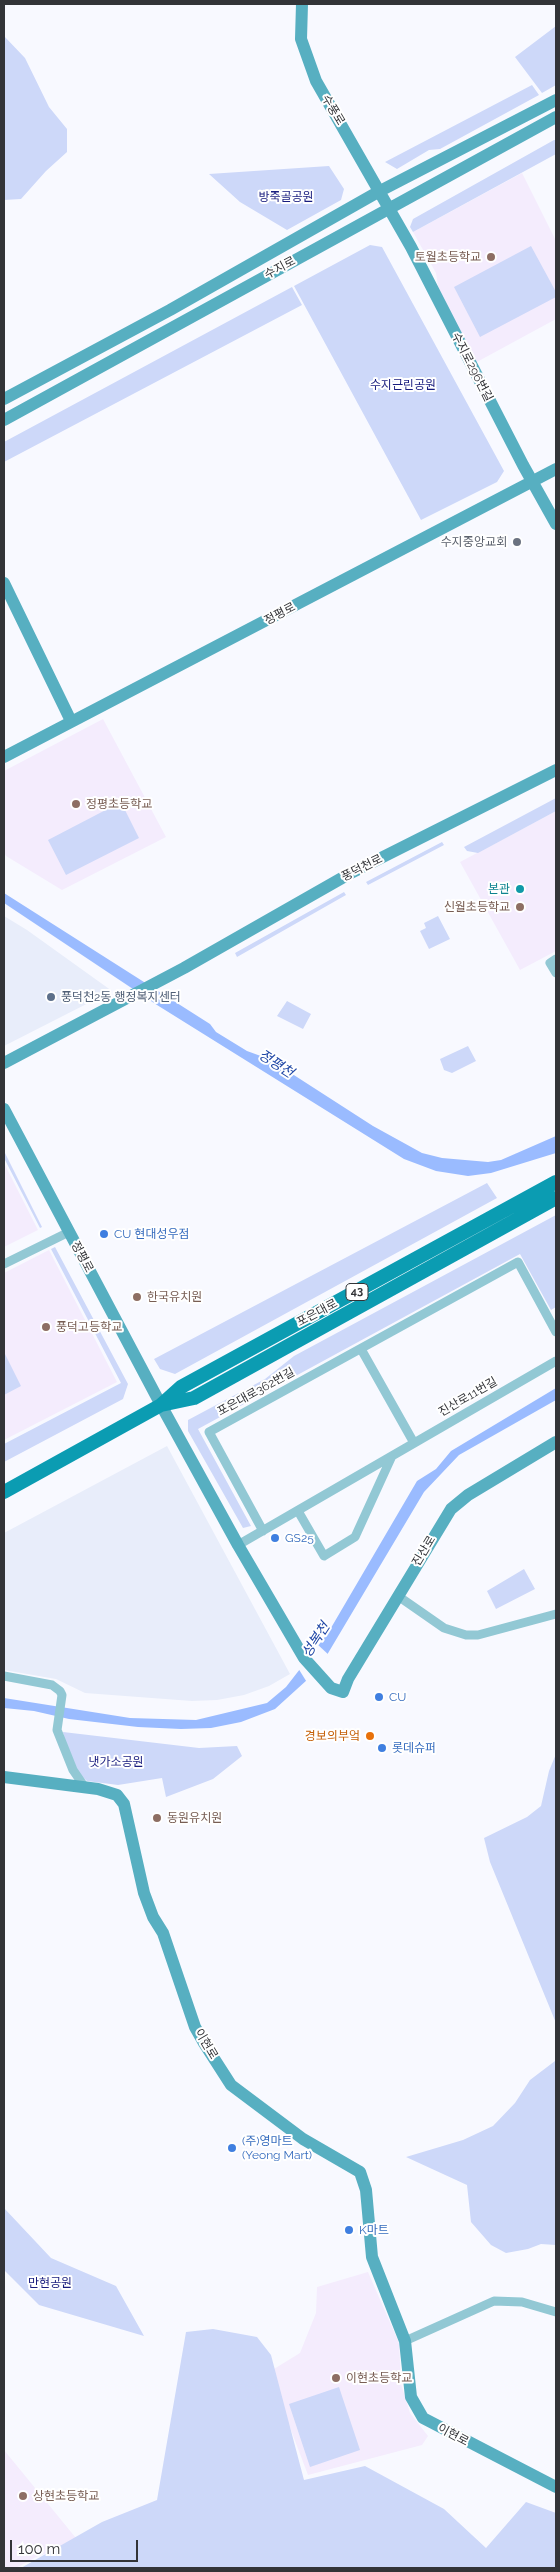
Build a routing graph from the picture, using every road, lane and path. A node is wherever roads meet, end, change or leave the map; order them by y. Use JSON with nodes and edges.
{"nodes":[{"id":1,"x":302,"y":4,"type":"edge"},
{"id":2,"x":556,"y":100,"type":"edge"},
{"id":3,"x":556,"y":118,"type":"edge"},
{"id":4,"x":378,"y":192,"type":"junction"},
{"id":5,"x":388,"y":210,"type":"junction"},
{"id":6,"x":4,"y":399,"type":"edge"},
{"id":7,"x":4,"y":420,"type":"edge"},
{"id":8,"x":556,"y":469,"type":"edge"},
{"id":9,"x":533,"y":481,"type":"junction"},
{"id":10,"x":556,"y":524,"type":"edge"},
{"id":11,"x":4,"y":583,"type":"edge"},
{"id":12,"x":71,"y":721,"type":"junction"},
{"id":13,"x":4,"y":758,"type":"edge"},
{"id":14,"x":556,"y":770,"type":"edge"},
{"id":15,"x":556,"y":959,"type":"edge"},
{"id":16,"x":556,"y":974,"type":"edge"},
{"id":17,"x":4,"y":1063,"type":"edge"},
{"id":18,"x":4,"y":1109,"type":"edge"},
{"id":19,"x":556,"y":1182,"type":"edge"},
{"id":20,"x":556,"y":1198,"type":"edge"},
{"id":21,"x":68,"y":1232,"type":"junction"},
{"id":22,"x":4,"y":1264,"type":"edge"},
{"id":23,"x":556,"y":1332,"type":"edge"},
{"id":24,"x":360,"y":1349,"type":"junction"},
{"id":25,"x":556,"y":1361,"type":"edge"},
{"id":26,"x":160,"y":1405,"type":"junction"},
{"id":27,"x":556,"y":1442,"type":"edge"},
{"id":28,"x":414,"y":1443,"type":"junction"},
{"id":29,"x":392,"y":1456,"type":"junction"},
{"id":30,"x":4,"y":1492,"type":"edge"},
{"id":31,"x":298,"y":1510,"type":"junction"},
{"id":32,"x":263,"y":1531,"type":"junction"},
{"id":33,"x":238,"y":1545,"type":"junction"},
{"id":34,"x":398,"y":1596,"type":"junction"},
{"id":35,"x":556,"y":1614,"type":"edge"},
{"id":36,"x":4,"y":1676,"type":"edge"},
{"id":37,"x":4,"y":1778,"type":"edge"},
{"id":38,"x":84,"y":1786,"type":"junction"},
{"id":39,"x":556,"y":2312,"type":"edge"},
{"id":40,"x":405,"y":2341,"type":"junction"},
{"id":41,"x":556,"y":2487,"type":"edge"}],
"edges":[{"from":1,"to":4,"type":"street","name":"수풍로"},
{"from":2,"to":4,"type":"street","name":"수지로"},
{"from":3,"to":5,"type":"street","name":"수지로"},
{"from":4,"to":5,"type":"street","name":"수풍로"},
{"from":4,"to":6,"type":"street","name":"수지로"},
{"from":5,"to":7,"type":"street","name":"수지로"},
{"from":5,"to":9,"type":"street","name":"수지로296번길"},
{"from":8,"to":9,"type":"street","name":"정평로"},
{"from":9,"to":10,"type":"street","name":"수지로296번길"},
{"from":9,"to":12,"type":"street","name":"정평로"},
{"from":11,"to":12,"type":"street"},
{"from":12,"to":13,"type":"street","name":"정평로"},
{"from":14,"to":17,"type":"street","name":"풍덕천로"},
{"from":15,"to":16,"type":"street"},
{"from":18,"to":21,"type":"street","name":"정평로"},
{"from":19,"to":26,"type":"main road","name":"포은대로","number":"43"},
{"from":20,"to":26,"type":"main road","name":"포은대로","number":"43"},
{"from":21,"to":22,"type":"street"},
{"from":21,"to":26,"type":"street","name":"정평로"},
{"from":23,"to":24,"type":"street","name":"포은대로362번길"},
{"from":24,"to":28,"type":"street"},
{"from":24,"to":32,"type":"street","name":"포은대로362번길"},
{"from":25,"to":28,"type":"street","name":"진산로11번길"},
{"from":26,"to":30,"type":"main road","name":"포은대로","number":"43"},
{"from":26,"to":33,"type":"street"},
{"from":27,"to":34,"type":"street","name":"진산로"},
{"from":28,"to":29,"type":"street","name":"진산로11번길"},
{"from":29,"to":31,"type":"street","name":"진산로11번길"},
{"from":29,"to":31,"type":"street"},
{"from":31,"to":32,"type":"street","name":"진산로11번길"},
{"from":32,"to":33,"type":"street","name":"진산로11번길"},
{"from":33,"to":34,"type":"street","name":"진산로"},
{"from":34,"to":35,"type":"street"},
{"from":36,"to":38,"type":"street"},
{"from":37,"to":38,"type":"street","name":"이현로"},
{"from":38,"to":40,"type":"street","name":"이현로"},
{"from":39,"to":40,"type":"street"},
{"from":40,"to":41,"type":"street","name":"이현로"}]}
